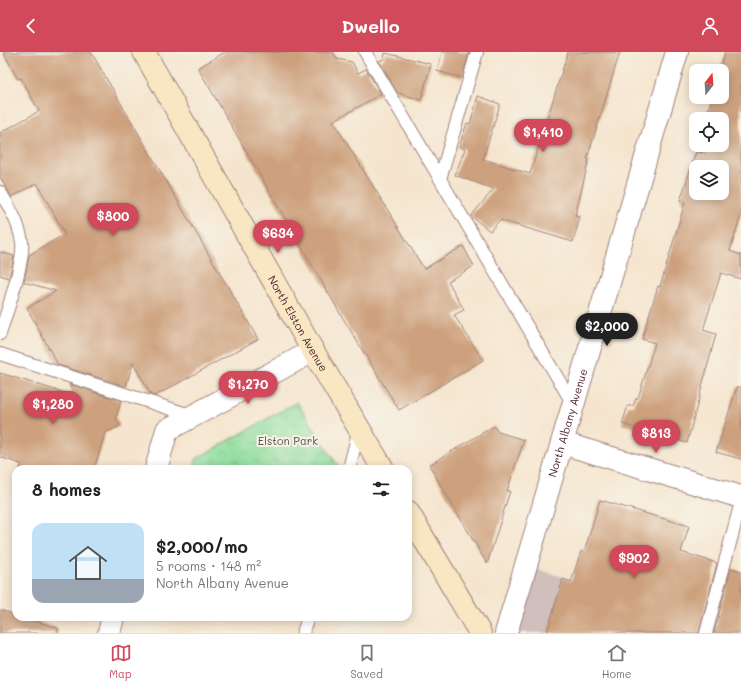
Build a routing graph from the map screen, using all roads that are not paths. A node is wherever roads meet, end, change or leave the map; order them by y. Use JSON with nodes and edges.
{"nodes":[{"id":1,"x":366,"y":52,"type":"edge"},
{"id":2,"x":477,"y":52,"type":"edge"},
{"id":3,"x":677,"y":52,"type":"edge"},
{"id":4,"x":146,"y":53,"type":"edge"},
{"id":5,"x":440,"y":179,"type":"junction"},
{"id":6,"x":0,"y":192,"type":"edge"},
{"id":7,"x":0,"y":334,"type":"edge"},
{"id":8,"x":313,"y":351,"type":"junction"},
{"id":9,"x":0,"y":354,"type":"edge"},
{"id":10,"x":573,"y":404,"type":"junction"},
{"id":11,"x":192,"y":416,"type":"junction"},
{"id":12,"x":359,"y":429,"type":"junction"},
{"id":13,"x":562,"y":443,"type":"junction"},
{"id":14,"x":157,"y":465,"type":"edge"},
{"id":15,"x":350,"y":465,"type":"edge"},
{"id":16,"x":381,"y":465,"type":"edge"},
{"id":17,"x":741,"y":497,"type":"edge"},
{"id":18,"x":741,"y":502,"type":"edge"},
{"id":19,"x":412,"y":519,"type":"edge"},
{"id":20,"x":112,"y":621,"type":"edge"},
{"id":21,"x":307,"y":621,"type":"edge"},
{"id":22,"x":109,"y":633,"type":"edge"},
{"id":23,"x":303,"y":633,"type":"edge"},
{"id":24,"x":480,"y":633,"type":"edge"},
{"id":25,"x":506,"y":633,"type":"edge"},
{"id":26,"x":706,"y":633,"type":"edge"}],
"edges":[{"from":1,"to":5,"type":"lane"},
{"from":2,"to":5,"type":"lane"},
{"from":3,"to":10,"type":"street","name":"North Albany Avenue"},
{"from":4,"to":8,"type":"main road","name":"North Elston Avenue"},
{"from":5,"to":10,"type":"lane"},
{"from":6,"to":7,"type":"lane"},
{"from":8,"to":11,"type":"street"},
{"from":8,"to":12,"type":"main road","name":"North Elston Avenue"},
{"from":9,"to":11,"type":"lane"},
{"from":10,"to":13,"type":"street","name":"North Albany Avenue"},
{"from":11,"to":14,"type":"street"},
{"from":12,"to":15,"type":"lane"},
{"from":12,"to":16,"type":"main road","name":"North Elston Avenue"},
{"from":13,"to":17,"type":"street"},
{"from":13,"to":25,"type":"street","name":"North Albany Avenue"},
{"from":18,"to":26,"type":"lane"},
{"from":19,"to":24,"type":"main road"},
{"from":20,"to":22,"type":"street"},
{"from":21,"to":23,"type":"lane"}]}
